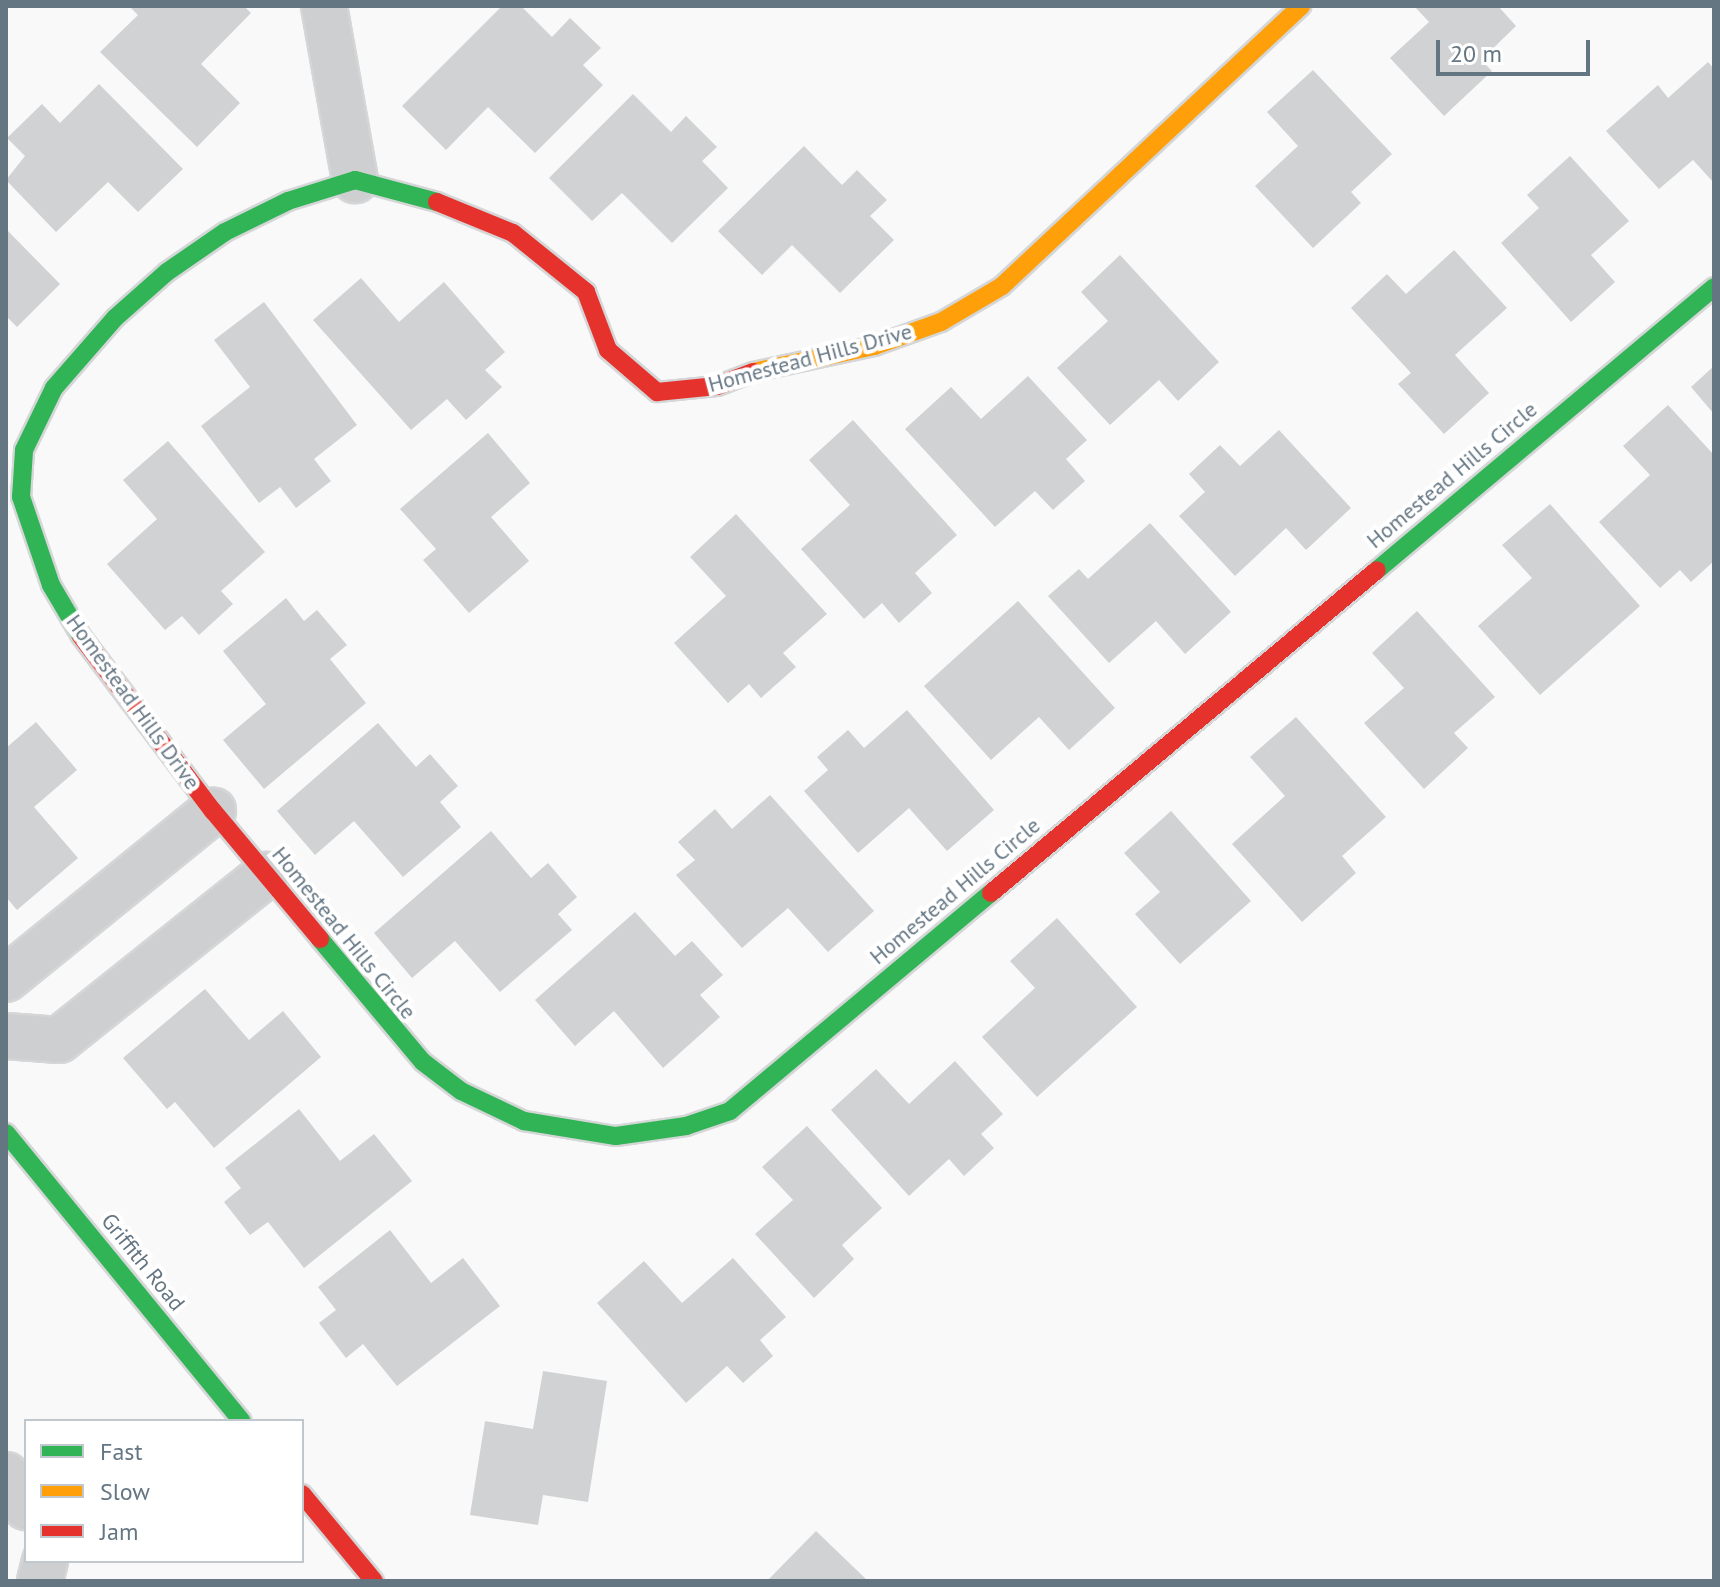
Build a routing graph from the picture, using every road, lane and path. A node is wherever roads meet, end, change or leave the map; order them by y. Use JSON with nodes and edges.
{"nodes":[{"id":1,"x":324,"y":6,"type":"edge"},
{"id":2,"x":1301,"y":6,"type":"edge"},
{"id":3,"x":355,"y":180,"type":"junction"},
{"id":4,"x":1714,"y":287,"type":"edge"},
{"id":5,"x":213,"y":811,"type":"junction"},
{"id":6,"x":266,"y":875,"type":"junction"},
{"id":7,"x":6,"y":979,"type":"edge"},
{"id":8,"x":6,"y":1036,"type":"edge"},
{"id":9,"x":6,"y":1133,"type":"edge"},
{"id":10,"x":240,"y":1419,"type":"edge"},
{"id":11,"x":6,"y":1475,"type":"edge"},
{"id":12,"x":304,"y":1496,"type":"edge"},
{"id":13,"x":24,"y":1504,"type":"edge"},
{"id":14,"x":374,"y":1581,"type":"edge"}],
"edges":[{"from":1,"to":3,"type":"street"},
{"from":2,"to":3,"type":"street","name":"Homestead Hills Drive"},
{"from":3,"to":5,"type":"street","name":"Homestead Hills Drive"},
{"from":4,"to":6,"type":"street","name":"Homestead Hills Circle"},
{"from":5,"to":6,"type":"street","name":"Homestead Hills Circle"},
{"from":5,"to":7,"type":"street","name":"Homestead Hills Drive"},
{"from":6,"to":8,"type":"street"},
{"from":9,"to":10,"type":"street","name":"Griffith Road"},
{"from":11,"to":13,"type":"street"},
{"from":12,"to":14,"type":"street"}]}
